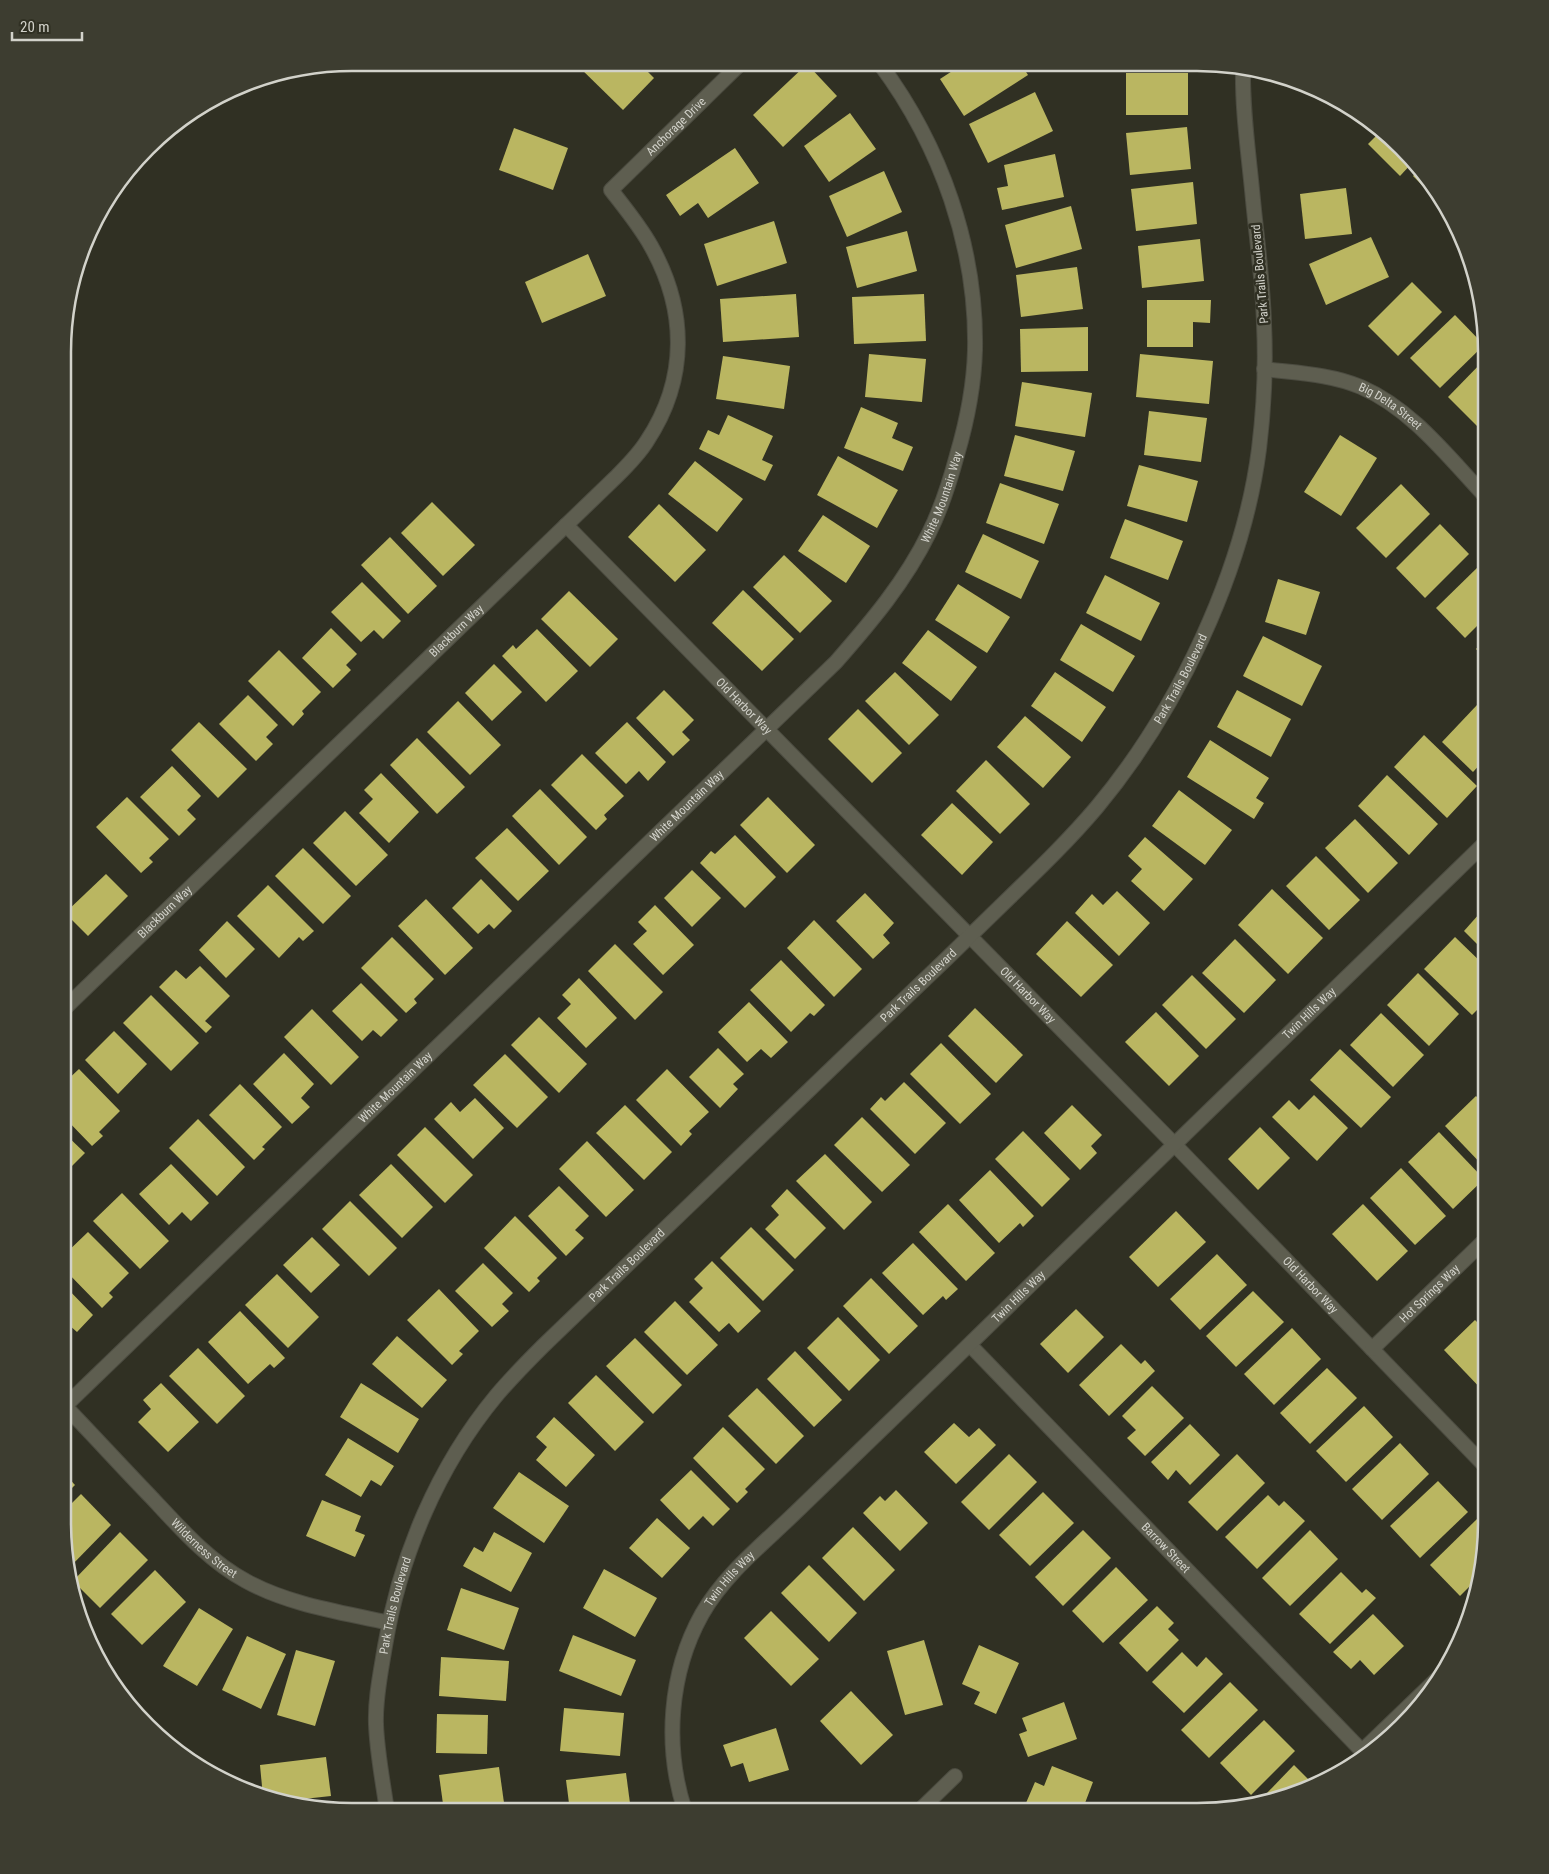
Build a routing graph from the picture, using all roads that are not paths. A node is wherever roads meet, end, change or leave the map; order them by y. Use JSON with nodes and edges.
{"nodes":[{"id":1,"x":733,"y":71,"type":"edge"},
{"id":2,"x":885,"y":71,"type":"edge"},
{"id":3,"x":1243,"y":76,"type":"edge"},
{"id":4,"x":611,"y":190,"type":"joint"},
{"id":5,"x":1264,"y":369,"type":"junction"},
{"id":6,"x":1478,"y":489,"type":"edge"},
{"id":7,"x":566,"y":525,"type":"junction"},
{"id":8,"x":767,"y":730,"type":"junction"},
{"id":9,"x":1478,"y":850,"type":"edge"},
{"id":10,"x":969,"y":937,"type":"junction"},
{"id":11,"x":71,"y":1002,"type":"edge"},
{"id":12,"x":1174,"y":1144,"type":"junction"},
{"id":13,"x":1478,"y":1247,"type":"edge"},
{"id":14,"x":970,"y":1344,"type":"junction"},
{"id":15,"x":1372,"y":1349,"type":"junction"},
{"id":16,"x":71,"y":1398,"type":"edge"},
{"id":17,"x":71,"y":1412,"type":"edge"},
{"id":18,"x":1478,"y":1459,"type":"edge"},
{"id":19,"x":389,"y":1623,"type":"junction"},
{"id":20,"x":1409,"y":1706,"type":"edge"},
{"id":21,"x":1370,"y":1743,"type":"edge"},
{"id":22,"x":1361,"y":1750,"type":"edge"},
{"id":23,"x":955,"y":1776,"type":"dead end"},
{"id":24,"x":386,"y":1803,"type":"edge"},
{"id":25,"x":683,"y":1803,"type":"edge"},
{"id":26,"x":927,"y":1803,"type":"edge"}],
"edges":[{"from":1,"to":4,"type":"street","name":"Anchorage Drive"},
{"from":2,"to":8,"type":"street","name":"White Mountain Way"},
{"from":3,"to":5,"type":"street","name":"Park Trails Boulevard"},
{"from":4,"to":7,"type":"street","name":"Blackburn Way"},
{"from":5,"to":6,"type":"street","name":"Big Delta Street"},
{"from":5,"to":10,"type":"street","name":"Park Trails Boulevard"},
{"from":7,"to":8,"type":"street","name":"Old Harbor Way"},
{"from":7,"to":11,"type":"street","name":"Blackburn Way"},
{"from":8,"to":10,"type":"street","name":"Old Harbor Way"},
{"from":8,"to":16,"type":"street","name":"White Mountain Way"},
{"from":9,"to":12,"type":"street","name":"Twin Hills Way"},
{"from":10,"to":12,"type":"street","name":"Old Harbor Way"},
{"from":10,"to":19,"type":"street","name":"Park Trails Boulevard"},
{"from":12,"to":14,"type":"street","name":"Twin Hills Way"},
{"from":12,"to":15,"type":"street","name":"Old Harbor Way"},
{"from":13,"to":15,"type":"street","name":"Hot Springs Way"},
{"from":14,"to":22,"type":"street","name":"Barrow Street"},
{"from":14,"to":25,"type":"street","name":"Twin Hills Way"},
{"from":15,"to":18,"type":"street","name":"Old Harbor Way"},
{"from":17,"to":19,"type":"street","name":"Wilderness Street"},
{"from":19,"to":24,"type":"street","name":"Park Trails Boulevard"},
{"from":20,"to":21,"type":"street","name":"Barrow Street"},
{"from":23,"to":26,"type":"street"}]}
